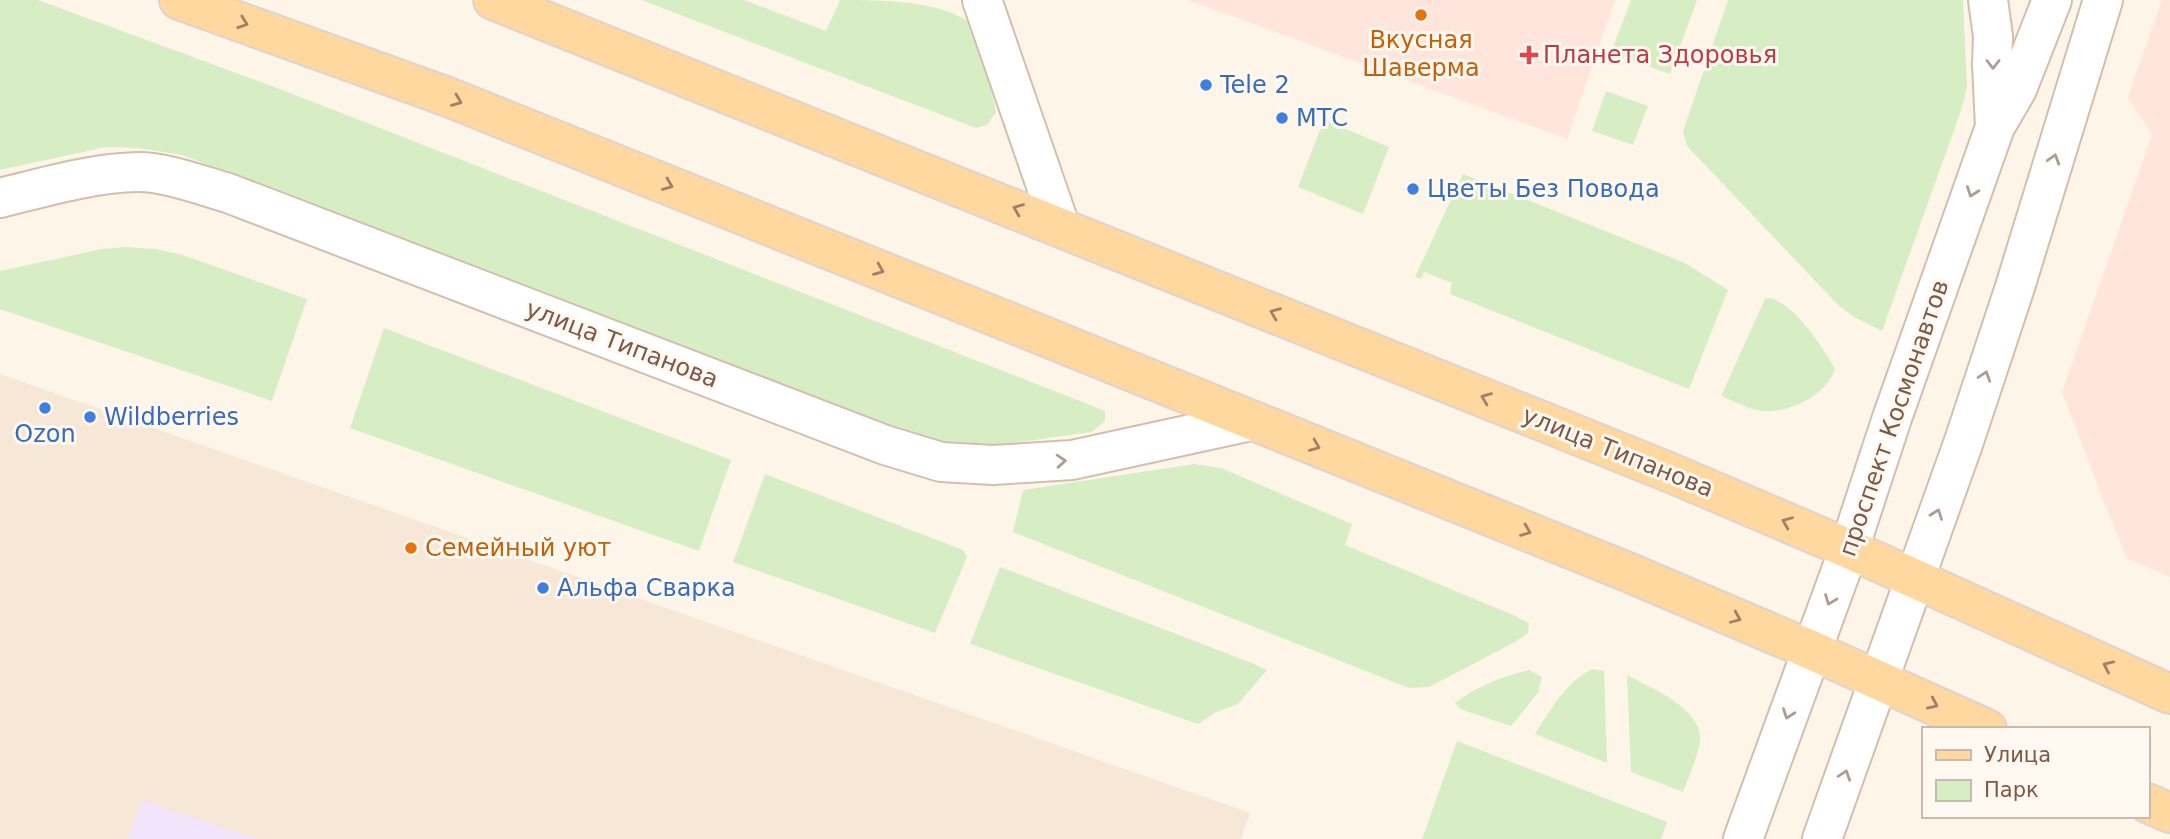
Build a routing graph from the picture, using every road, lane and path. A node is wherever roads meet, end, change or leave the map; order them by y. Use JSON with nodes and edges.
{"nodes":[{"id":1,"x":179,"y":0,"type":"edge"},
{"id":2,"x":493,"y":0,"type":"edge"},
{"id":3,"x":982,"y":0,"type":"edge"},
{"id":4,"x":1988,"y":0,"type":"edge"},
{"id":5,"x":2052,"y":0,"type":"edge"},
{"id":6,"x":2103,"y":0,"type":"edge"},
{"id":7,"x":1995,"y":127,"type":"junction"},
{"id":8,"x":0,"y":198,"type":"edge"},
{"id":9,"x":1060,"y":226,"type":"junction"},
{"id":10,"x":1251,"y":421,"type":"junction"},
{"id":11,"x":1849,"y":549,"type":"junction"},
{"id":12,"x":1914,"y":579,"type":"junction"},
{"id":13,"x":1811,"y":650,"type":"junction"},
{"id":14,"x":1878,"y":680,"type":"junction"},
{"id":15,"x":2170,"y":694,"type":"edge"},
{"id":16,"x":1983,"y":727,"type":"edge"},
{"id":17,"x":2149,"y":804,"type":"edge"},
{"id":18,"x":2170,"y":813,"type":"edge"},
{"id":19,"x":1743,"y":839,"type":"edge"},
{"id":20,"x":1822,"y":839,"type":"edge"}],
"edges":[{"from":1,"to":10,"type":"main road","one_way":true},
{"from":9,"to":2,"type":"main road","name":"улица Типанова","one_way":true},
{"from":3,"to":9,"type":"street"},
{"from":4,"to":7,"type":"street","one_way":true},
{"from":5,"to":7,"type":"street","name":"проспект Космонавтов"},
{"from":12,"to":6,"type":"street","one_way":true},
{"from":7,"to":11,"type":"street","name":"проспект Космонавтов","one_way":true},
{"from":8,"to":10,"type":"street","name":"улица Типанова","one_way":true},
{"from":11,"to":9,"type":"main road","name":"улица Типанова","one_way":true},
{"from":10,"to":13,"type":"main road","one_way":true},
{"from":11,"to":12,"type":"main road","name":"улица Типанова"},
{"from":11,"to":13,"type":"street","name":"проспект Космонавтов","one_way":true},
{"from":12,"to":14,"type":"street"},
{"from":15,"to":12,"type":"main road","name":"улица Типанова","one_way":true},
{"from":13,"to":14,"type":"main road"},
{"from":13,"to":19,"type":"street","name":"проспект Космонавтов","one_way":true},
{"from":14,"to":16,"type":"main road","one_way":true},
{"from":20,"to":14,"type":"street","one_way":true},
{"from":17,"to":18,"type":"main road"}]}
